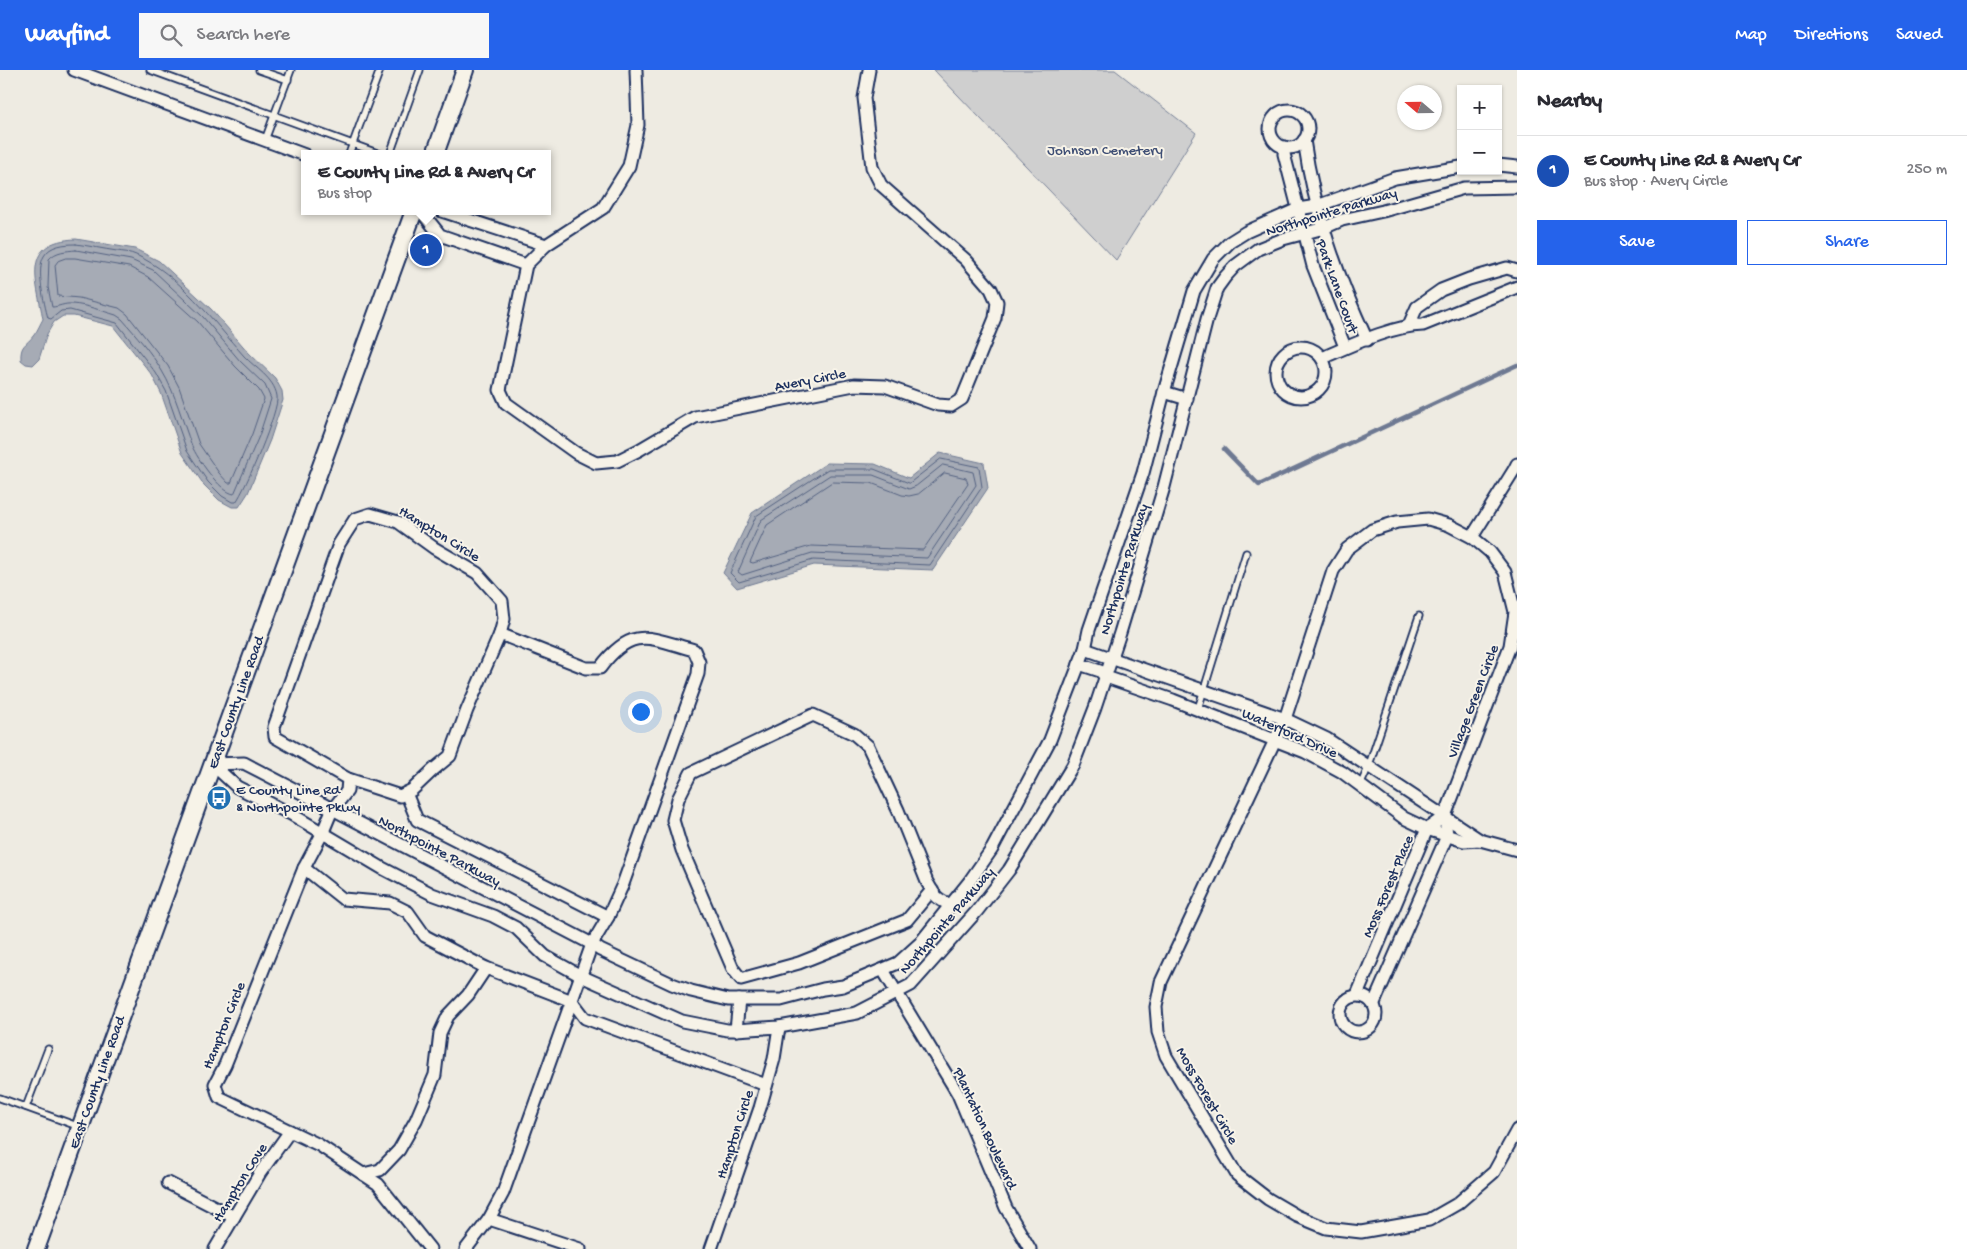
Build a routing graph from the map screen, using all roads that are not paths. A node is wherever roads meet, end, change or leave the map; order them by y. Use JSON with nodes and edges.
{"nodes":[{"id":1,"x":74,"y":70,"type":"edge"},
{"id":2,"x":150,"y":70,"type":"edge"},
{"id":3,"x":259,"y":70,"type":"edge"},
{"id":4,"x":291,"y":70,"type":"edge"},
{"id":5,"x":380,"y":70,"type":"edge"},
{"id":6,"x":420,"y":70,"type":"edge"},
{"id":7,"x":465,"y":70,"type":"edge"},
{"id":8,"x":636,"y":70,"type":"edge"},
{"id":9,"x":869,"y":70,"type":"edge"},
{"id":10,"x":92,"y":73,"type":"edge"},
{"id":11,"x":288,"y":80,"type":"junction"},
{"id":12,"x":274,"y":115,"type":"junction"},
{"id":13,"x":265,"y":140,"type":"junction"},
{"id":14,"x":1304,"y":140,"type":"junction"},
{"id":15,"x":352,"y":144,"type":"junction"},
{"id":16,"x":1285,"y":147,"type":"junction"},
{"id":17,"x":350,"y":150,"type":"edge"},
{"id":18,"x":369,"y":150,"type":"edge"},
{"id":19,"x":391,"y":150,"type":"edge"},
{"id":20,"x":436,"y":150,"type":"edge"},
{"id":21,"x":301,"y":154,"type":"edge"},
{"id":22,"x":1502,"y":165,"type":"edge"},
{"id":23,"x":1517,"y":167,"type":"edge"},
{"id":24,"x":1457,"y":168,"type":"edge"},
{"id":25,"x":1517,"y":187,"type":"edge"},
{"id":26,"x":1317,"y":206,"type":"junction"},
{"id":27,"x":1298,"y":209,"type":"junction"},
{"id":28,"x":413,"y":215,"type":"edge"},
{"id":29,"x":424,"y":215,"type":"edge"},
{"id":30,"x":454,"y":215,"type":"edge"},
{"id":31,"x":1324,"y":228,"type":"junction"},
{"id":32,"x":1304,"y":234,"type":"junction"},
{"id":33,"x":546,"y":245,"type":"junction"},
{"id":34,"x":526,"y":264,"type":"junction"},
{"id":35,"x":1517,"y":271,"type":"edge"},
{"id":36,"x":1517,"y":287,"type":"edge"},
{"id":37,"x":1409,"y":325,"type":"junction"},
{"id":38,"x":1367,"y":340,"type":"junction"},
{"id":39,"x":1344,"y":347,"type":"junction"},
{"id":40,"x":1322,"y":358,"type":"junction"},
{"id":41,"x":1164,"y":392,"type":"junction"},
{"id":42,"x":1187,"y":398,"type":"junction"},
{"id":43,"x":1517,"y":464,"type":"edge"},
{"id":44,"x":1472,"y":537,"type":"junction"},
{"id":45,"x":1246,"y":553,"type":"dead end"},
{"id":46,"x":1515,"y":596,"type":"edge"},
{"id":47,"x":1419,"y":616,"type":"dead end"},
{"id":48,"x":500,"y":634,"type":"junction"},
{"id":49,"x":1085,"y":649,"type":"junction"},
{"id":50,"x":1112,"y":658,"type":"junction"},
{"id":51,"x":1079,"y":664,"type":"junction"},
{"id":52,"x":1106,"y":677,"type":"junction"},
{"id":53,"x":1171,"y":679,"type":"junction"},
{"id":54,"x":1204,"y":691,"type":"junction"},
{"id":55,"x":1164,"y":697,"type":"junction"},
{"id":56,"x":1198,"y":709,"type":"junction"},
{"id":57,"x":1285,"y":719,"type":"junction"},
{"id":58,"x":1276,"y":739,"type":"junction"},
{"id":59,"x":1346,"y":753,"type":"junction"},
{"id":60,"x":212,"y":764,"type":"junction"},
{"id":61,"x":1368,"y":768,"type":"junction"},
{"id":62,"x":1336,"y":769,"type":"junction"},
{"id":63,"x":348,"y":779,"type":"junction"},
{"id":64,"x":1360,"y":786,"type":"junction"},
{"id":65,"x":406,"y":793,"type":"junction"},
{"id":66,"x":332,"y":810,"type":"junction"},
{"id":67,"x":1445,"y":816,"type":"junction"},
{"id":68,"x":1427,"y":829,"type":"junction"},
{"id":69,"x":322,"y":834,"type":"junction"},
{"id":70,"x":1447,"y":836,"type":"junction"},
{"id":71,"x":1480,"y":840,"type":"junction"},
{"id":72,"x":1517,"y":850,"type":"edge"},
{"id":73,"x":304,"y":868,"type":"junction"},
{"id":74,"x":932,"y":890,"type":"junction"},
{"id":75,"x":1398,"y":896,"type":"junction"},
{"id":76,"x":951,"y":904,"type":"junction"},
{"id":77,"x":1417,"y":904,"type":"junction"},
{"id":78,"x":608,"y":917,"type":"junction"},
{"id":79,"x":592,"y":944,"type":"junction"},
{"id":80,"x":486,"y":968,"type":"junction"},
{"id":81,"x":883,"y":970,"type":"junction"},
{"id":82,"x":581,"y":976,"type":"junction"},
{"id":83,"x":897,"y":993,"type":"junction"},
{"id":84,"x":1357,"y":995,"type":"junction"},
{"id":85,"x":739,"y":1000,"type":"junction"},
{"id":86,"x":572,"y":1001,"type":"junction"},
{"id":87,"x":1374,"y":1003,"type":"junction"},
{"id":88,"x":779,"y":1027,"type":"junction"},
{"id":89,"x":736,"y":1030,"type":"junction"},
{"id":90,"x":48,"y":1049,"type":"dead end"},
{"id":91,"x":766,"y":1085,"type":"junction"},
{"id":92,"x":0,"y":1098,"type":"edge"},
{"id":93,"x":26,"y":1107,"type":"junction"},
{"id":94,"x":80,"y":1127,"type":"junction"},
{"id":95,"x":290,"y":1130,"type":"junction"},
{"id":96,"x":1517,"y":1130,"type":"edge"},
{"id":97,"x":363,"y":1174,"type":"junction"},
{"id":98,"x":168,"y":1183,"type":"dead end"},
{"id":99,"x":234,"y":1217,"type":"junction"},
{"id":100,"x":489,"y":1219,"type":"junction"},
{"id":101,"x":36,"y":1249,"type":"edge"},
{"id":102,"x":214,"y":1249,"type":"edge"},
{"id":103,"x":430,"y":1249,"type":"edge"},
{"id":104,"x":466,"y":1249,"type":"edge"},
{"id":105,"x":580,"y":1249,"type":"edge"},
{"id":106,"x":711,"y":1249,"type":"edge"},
{"id":107,"x":1030,"y":1249,"type":"edge"}],
"edges":[{"from":1,"to":10,"type":"street"},
{"from":2,"to":12,"type":"lane"},
{"from":3,"to":11,"type":"lane"},
{"from":4,"to":11,"type":"lane"},
{"from":5,"to":15,"type":"lane"},
{"from":6,"to":19,"type":"lane"},
{"from":7,"to":20,"type":"main road"},
{"from":8,"to":33,"type":"street"},
{"from":9,"to":34,"type":"street","name":"Avery Circle"},
{"from":10,"to":13,"type":"street"},
{"from":11,"to":12,"type":"lane"},
{"from":12,"to":13,"type":"lane"},
{"from":12,"to":15,"type":"lane"},
{"from":13,"to":21,"type":"street"},
{"from":14,"to":16,"type":"street"},
{"from":14,"to":16,"type":"street","name":"Park Lane Court"},
{"from":14,"to":26,"type":"street","name":"Park Lane Court"},
{"from":15,"to":17,"type":"lane"},
{"from":15,"to":18,"type":"lane"},
{"from":16,"to":27,"type":"street","name":"Park Lane Court"},
{"from":22,"to":23,"type":"street"},
{"from":24,"to":26,"type":"street","name":"Northpointe Parkway"},
{"from":25,"to":31,"type":"street","name":"Northpointe Parkway"},
{"from":26,"to":27,"type":"street","name":"Northpointe Parkway"},
{"from":26,"to":31,"type":"street","name":"Park Lane Court"},
{"from":27,"to":32,"type":"street","name":"Park Lane Court"},
{"from":27,"to":41,"type":"street","name":"Northpointe Parkway"},
{"from":28,"to":60,"type":"main road","name":"East County Line Road"},
{"from":29,"to":34,"type":"street"},
{"from":30,"to":33,"type":"street"},
{"from":31,"to":32,"type":"street","name":"Northpointe Parkway"},
{"from":31,"to":38,"type":"street","name":"Park Lane Court"},
{"from":32,"to":39,"type":"street","name":"Park Lane Court"},
{"from":32,"to":42,"type":"street","name":"Northpointe Parkway"},
{"from":33,"to":34,"type":"street"},
{"from":35,"to":37,"type":"street"},
{"from":36,"to":37,"type":"street"},
{"from":37,"to":38,"type":"street"},
{"from":38,"to":39,"type":"street"},
{"from":39,"to":40,"type":"street"},
{"from":40,"to":40,"type":"street"},
{"from":41,"to":42,"type":"street"},
{"from":41,"to":49,"type":"street","name":"Northpointe Parkway"},
{"from":42,"to":50,"type":"street","name":"Northpointe Parkway"},
{"from":43,"to":44,"type":"street"},
{"from":44,"to":46,"type":"street","name":"Village Green Circle"},
{"from":44,"to":57,"type":"street","name":"Village Green Circle"},
{"from":45,"to":54,"type":"lane"},
{"from":46,"to":67,"type":"street","name":"Village Green Circle"},
{"from":47,"to":61,"type":"lane"},
{"from":48,"to":63,"type":"street","name":"Hampton Circle"},
{"from":48,"to":65,"type":"street","name":"Hampton Circle"},
{"from":48,"to":78,"type":"street"},
{"from":49,"to":50,"type":"street","name":"Waterford Drive"},
{"from":49,"to":51,"type":"street","name":"Northpointe Parkway"},
{"from":50,"to":52,"type":"street","name":"Northpointe Parkway"},
{"from":50,"to":53,"type":"street","name":"Waterford Drive"},
{"from":51,"to":52,"type":"street","name":"Waterford Drive"},
{"from":51,"to":76,"type":"street","name":"Northpointe Parkway"},
{"from":52,"to":55,"type":"street","name":"Waterford Drive"},
{"from":52,"to":83,"type":"street","name":"Northpointe Parkway"},
{"from":53,"to":54,"type":"street","name":"Waterford Drive"},
{"from":53,"to":55,"type":"street"},
{"from":54,"to":56,"type":"lane"},
{"from":54,"to":57,"type":"street","name":"Waterford Drive"},
{"from":55,"to":56,"type":"street","name":"Waterford Drive"},
{"from":56,"to":58,"type":"street","name":"Waterford Drive"},
{"from":57,"to":58,"type":"street","name":"Moss Forest Circle"},
{"from":57,"to":59,"type":"street","name":"Waterford Drive"},
{"from":58,"to":62,"type":"street","name":"Waterford Drive"},
{"from":58,"to":96,"type":"street","name":"Moss Forest Circle"},
{"from":59,"to":61,"type":"street","name":"Waterford Drive"},
{"from":59,"to":62,"type":"street"},
{"from":60,"to":66,"type":"street","name":"Northpointe Parkway"},
{"from":60,"to":69,"type":"street","name":"Northpointe Parkway"},
{"from":60,"to":94,"type":"main road","name":"East County Line Road"},
{"from":61,"to":64,"type":"lane"},
{"from":61,"to":67,"type":"street","name":"Waterford Drive"},
{"from":62,"to":64,"type":"street","name":"Waterford Drive"},
{"from":63,"to":65,"type":"street","name":"Hampton Circle"},
{"from":63,"to":66,"type":"street","name":"Hampton Circle"},
{"from":64,"to":68,"type":"street","name":"Waterford Drive"},
{"from":65,"to":78,"type":"street"},
{"from":66,"to":69,"type":"street","name":"Hampton Circle"},
{"from":66,"to":79,"type":"street","name":"Northpointe Parkway"},
{"from":67,"to":68,"type":"street","name":"Moss Forest Place"},
{"from":67,"to":70,"type":"street","name":"Moss Forest Place"},
{"from":67,"to":71,"type":"street","name":"Waterford Drive"},
{"from":68,"to":70,"type":"street","name":"Waterford Drive"},
{"from":68,"to":75,"type":"street","name":"Moss Forest Place"},
{"from":69,"to":73,"type":"street","name":"Hampton Circle"},
{"from":69,"to":82,"type":"street","name":"Northpointe Parkway"},
{"from":70,"to":71,"type":"street","name":"Waterford Drive"},
{"from":70,"to":77,"type":"street","name":"Moss Forest Place"},
{"from":71,"to":72,"type":"street","name":"Waterford Drive"},
{"from":73,"to":80,"type":"street"},
{"from":73,"to":95,"type":"street","name":"Hampton Circle"},
{"from":74,"to":74,"type":"street"},
{"from":74,"to":76,"type":"street"},
{"from":75,"to":77,"type":"street"},
{"from":75,"to":84,"type":"street","name":"Moss Forest Place"},
{"from":76,"to":81,"type":"street","name":"Northpointe Parkway"},
{"from":77,"to":87,"type":"street","name":"Moss Forest Place"},
{"from":78,"to":79,"type":"street"},
{"from":79,"to":82,"type":"street"},
{"from":79,"to":85,"type":"street","name":"Northpointe Parkway"},
{"from":80,"to":86,"type":"street"},
{"from":80,"to":97,"type":"street"},
{"from":81,"to":83,"type":"street","name":"Plantation Boulevard"},
{"from":81,"to":85,"type":"street","name":"Northpointe Parkway"},
{"from":82,"to":86,"type":"street"},
{"from":82,"to":89,"type":"street","name":"Northpointe Parkway"},
{"from":83,"to":88,"type":"street","name":"Northpointe Parkway"},
{"from":83,"to":107,"type":"street","name":"Plantation Boulevard"},
{"from":84,"to":87,"type":"street"},
{"from":84,"to":87,"type":"street","name":"Moss Forest Place"},
{"from":85,"to":89,"type":"street"},
{"from":86,"to":91,"type":"street"},
{"from":86,"to":100,"type":"street"},
{"from":88,"to":89,"type":"street","name":"Northpointe Parkway"},
{"from":88,"to":91,"type":"street","name":"Hampton Circle"},
{"from":90,"to":93,"type":"lane"},
{"from":91,"to":106,"type":"street","name":"Hampton Circle"},
{"from":92,"to":93,"type":"lane"},
{"from":93,"to":94,"type":"lane"},
{"from":94,"to":101,"type":"main road","name":"East County Line Road"},
{"from":95,"to":97,"type":"street","name":"Hampton Circle"},
{"from":95,"to":99,"type":"street","name":"Hampton Cove"},
{"from":97,"to":103,"type":"street","name":"Hampton Circle"},
{"from":98,"to":99,"type":"street"},
{"from":99,"to":102,"type":"street","name":"Hampton Cove"},
{"from":100,"to":104,"type":"street"},
{"from":100,"to":105,"type":"street"}]}
